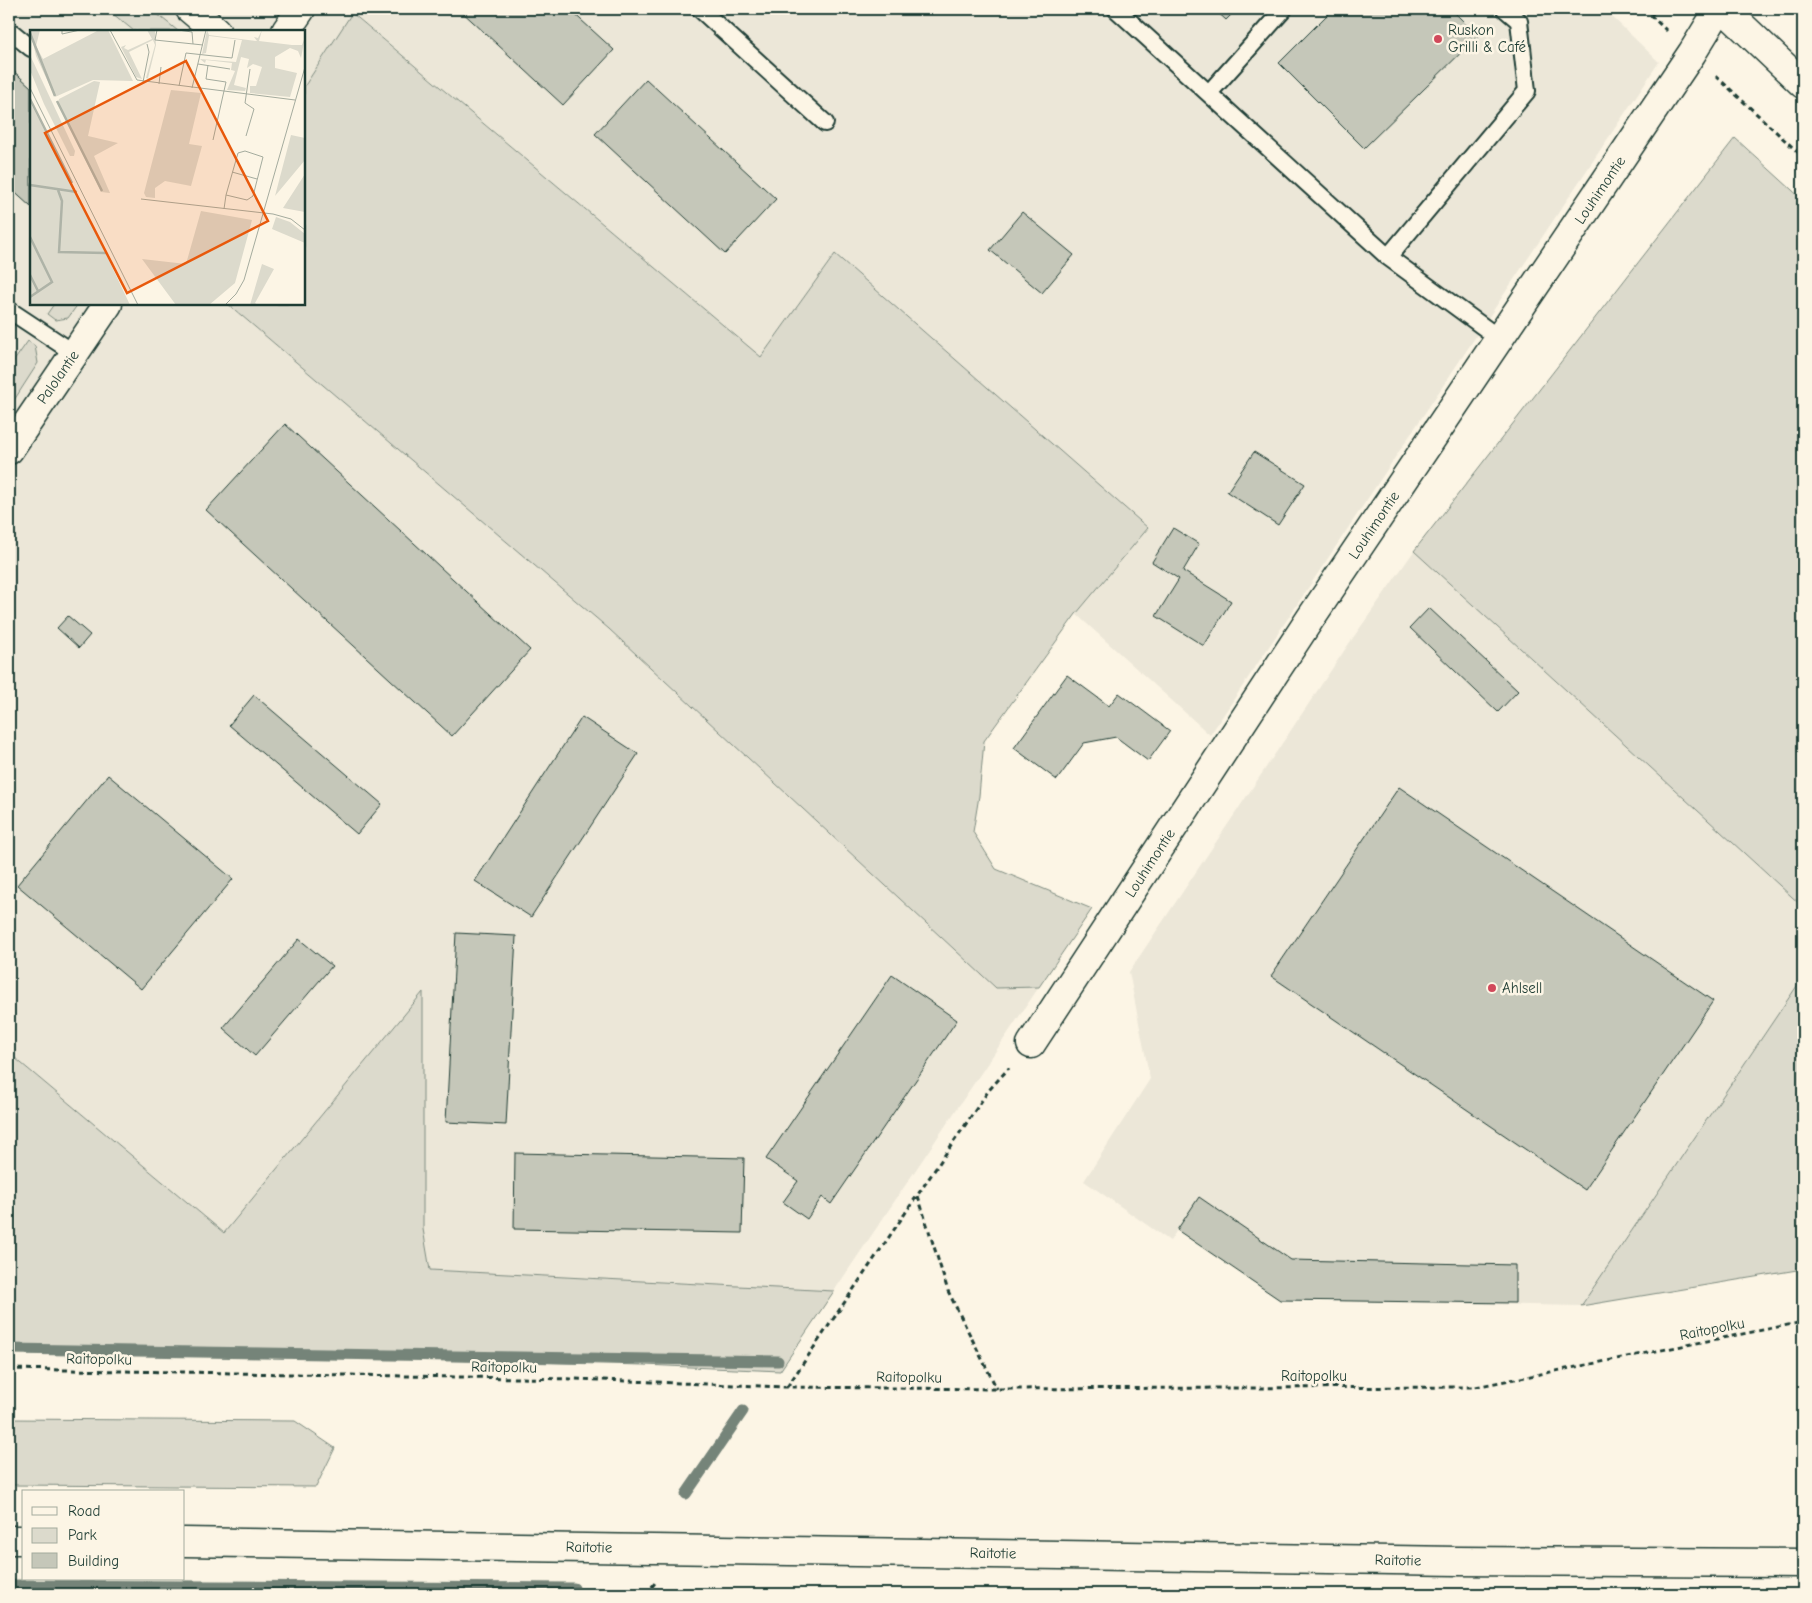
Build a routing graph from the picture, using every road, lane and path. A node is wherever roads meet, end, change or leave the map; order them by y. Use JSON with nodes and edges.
{"nodes":[{"id":1,"x":190,"y":9,"type":"edge"},
{"id":2,"x":302,"y":9,"type":"edge"},
{"id":3,"x":700,"y":9,"type":"edge"},
{"id":4,"x":1116,"y":9,"type":"edge"},
{"id":5,"x":1284,"y":9,"type":"edge"},
{"id":6,"x":1505,"y":9,"type":"edge"},
{"id":7,"x":1644,"y":9,"type":"edge"},
{"id":8,"x":1656,"y":9,"type":"edge"},
{"id":9,"x":1720,"y":9,"type":"edge"},
{"id":10,"x":1724,"y":9,"type":"edge"},
{"id":11,"x":1652,"y":16,"type":"junction"},
{"id":12,"x":9,"y":30,"type":"edge"},
{"id":13,"x":215,"y":30,"type":"edge"},
{"id":14,"x":287,"y":30,"type":"edge"},
{"id":15,"x":30,"y":47,"type":"edge"},
{"id":16,"x":1692,"y":53,"type":"junction"},
{"id":17,"x":1803,"y":84,"type":"edge"},
{"id":18,"x":1209,"y":93,"type":"junction"},
{"id":19,"x":825,"y":123,"type":"dead end"},
{"id":20,"x":1803,"y":157,"type":"edge"},
{"id":21,"x":1388,"y":257,"type":"junction"},
{"id":22,"x":107,"y":305,"type":"edge"},
{"id":23,"x":9,"y":310,"type":"edge"},
{"id":24,"x":1500,"y":339,"type":"junction"},
{"id":25,"x":74,"y":354,"type":"junction"},
{"id":26,"x":9,"y":450,"type":"edge"},
{"id":27,"x":1031,"y":1044,"type":"joint"},
{"id":28,"x":918,"y":1196,"type":"junction"},
{"id":29,"x":1803,"y":1322,"type":"edge"},
{"id":30,"x":9,"y":1369,"type":"edge"},
{"id":31,"x":786,"y":1387,"type":"junction"},
{"id":32,"x":997,"y":1389,"type":"junction"},
{"id":33,"x":9,"y":1540,"type":"edge"},
{"id":34,"x":22,"y":1540,"type":"edge"},
{"id":35,"x":185,"y":1542,"type":"edge"},
{"id":36,"x":1803,"y":1563,"type":"edge"}],
"edges":[{"from":1,"to":13,"type":"main road"},
{"from":2,"to":14,"type":"main road"},
{"from":3,"to":19,"type":"lane"},
{"from":4,"to":18,"type":"lane"},
{"from":5,"to":18,"type":"lane"},
{"from":6,"to":21,"type":"lane"},
{"from":7,"to":11,"type":"path"},
{"from":8,"to":11,"type":"path"},
{"from":9,"to":16,"type":"main road","name":"Louhimontie"},
{"from":10,"to":17,"type":"main road"},
{"from":11,"to":16,"type":"path"},
{"from":12,"to":15,"type":"lane"},
{"from":16,"to":20,"type":"path"},
{"from":16,"to":24,"type":"main road","name":"Louhimontie"},
{"from":18,"to":21,"type":"lane"},
{"from":21,"to":24,"type":"lane"},
{"from":22,"to":25,"type":"main road","name":"Palolantie"},
{"from":23,"to":25,"type":"lane"},
{"from":24,"to":27,"type":"main road","name":"Louhimontie"},
{"from":25,"to":26,"type":"main road","name":"Palolantie"},
{"from":27,"to":28,"type":"path"},
{"from":28,"to":31,"type":"path"},
{"from":28,"to":32,"type":"path"},
{"from":29,"to":32,"type":"path","name":"Raitopolku"},
{"from":30,"to":31,"type":"path","name":"Raitopolku"},
{"from":31,"to":32,"type":"path","name":"Raitopolku"},
{"from":33,"to":34,"type":"main road"},
{"from":35,"to":36,"type":"main road","name":"Raitotie"}]}
